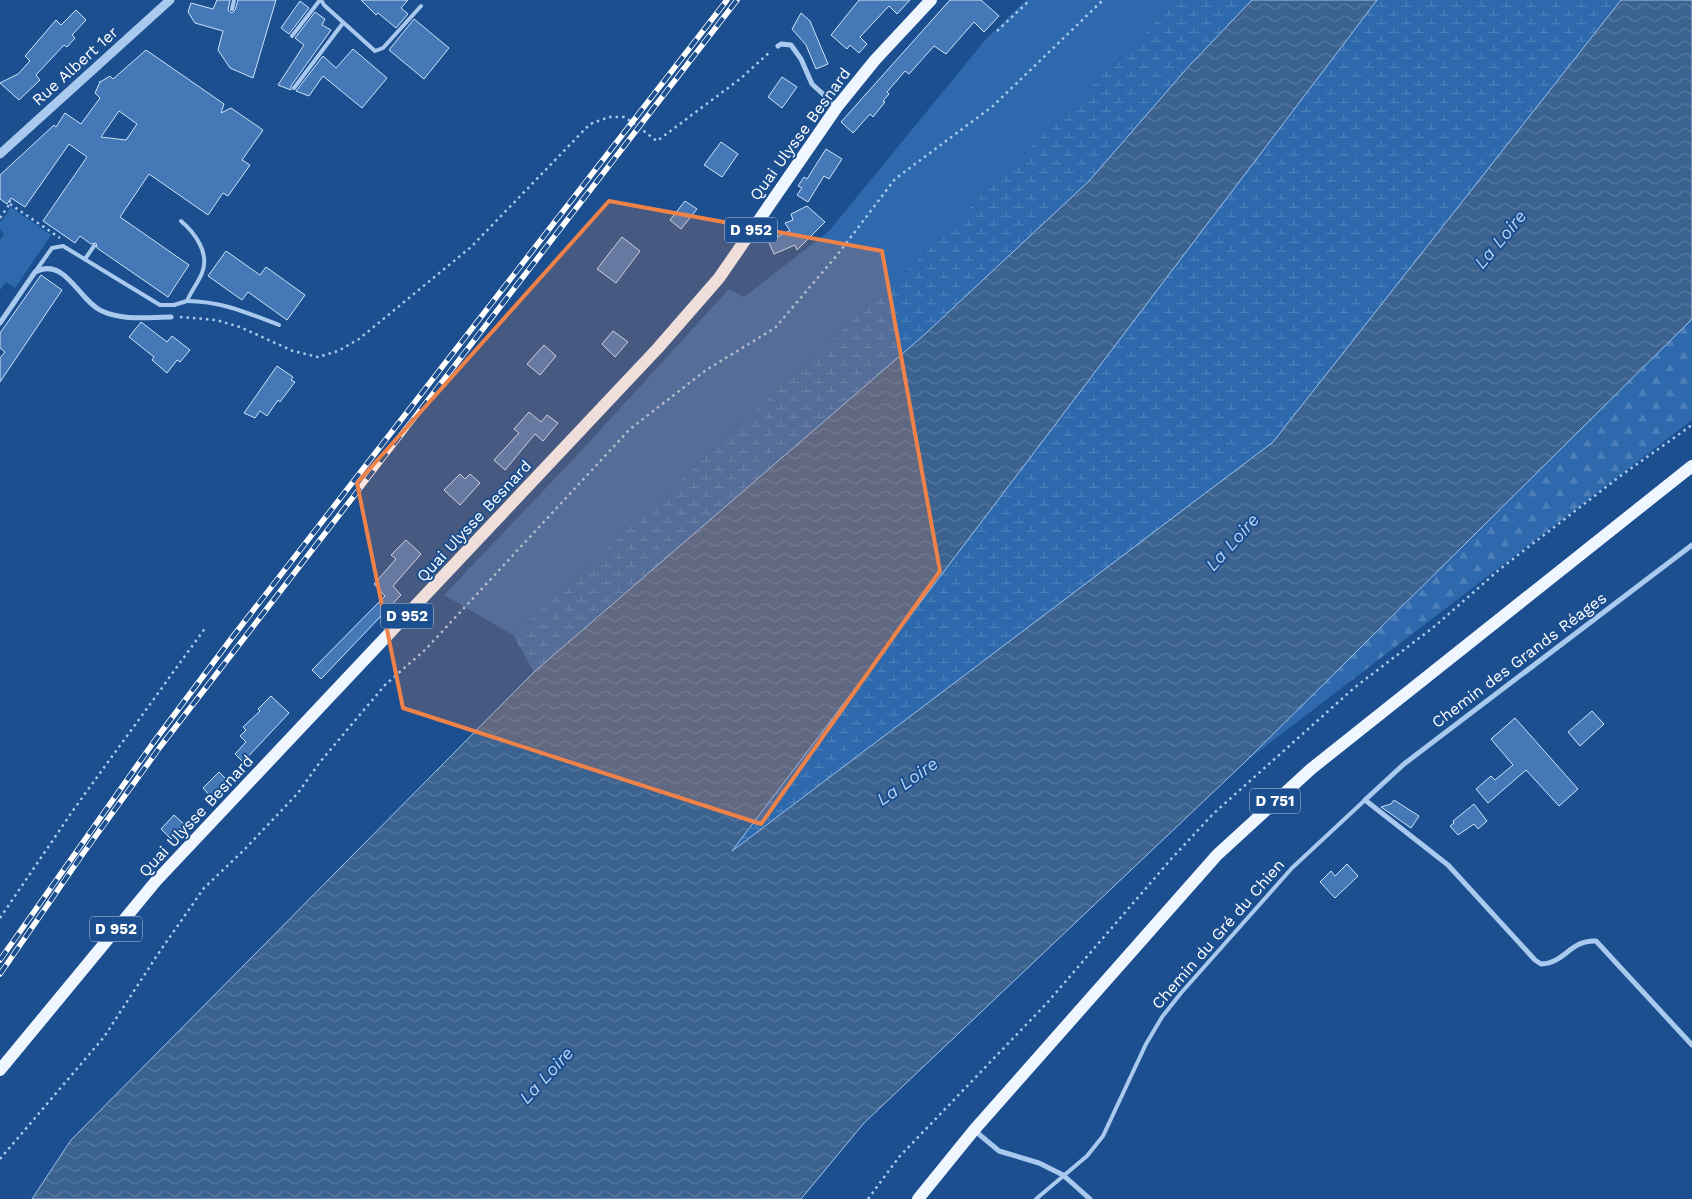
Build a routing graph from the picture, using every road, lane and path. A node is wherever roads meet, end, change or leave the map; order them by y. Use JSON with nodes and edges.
{"nodes":[{"id":1,"x":170,"y":0,"type":"edge"},
{"id":2,"x":234,"y":0,"type":"edge"},
{"id":3,"x":321,"y":0,"type":"edge"},
{"id":4,"x":931,"y":0,"type":"edge"},
{"id":5,"x":1030,"y":0,"type":"edge"},
{"id":6,"x":1102,"y":0,"type":"edge"},
{"id":7,"x":421,"y":6,"type":"dead end"},
{"id":8,"x":232,"y":9,"type":"dead end"},
{"id":9,"x":343,"y":23,"type":"junction"},
{"id":10,"x":997,"y":31,"type":"dead end"},
{"id":11,"x":292,"y":36,"type":"dead end"},
{"id":12,"x":778,"y":46,"type":"joint"},
{"id":13,"x":294,"y":88,"type":"dead end"},
{"id":14,"x":836,"y":107,"type":"junction"},
{"id":15,"x":0,"y":154,"type":"edge"},
{"id":16,"x":0,"y":218,"type":"edge"},
{"id":17,"x":181,"y":222,"type":"dead end"},
{"id":18,"x":61,"y":238,"type":"dead end"},
{"id":19,"x":94,"y":246,"type":"dead end"},
{"id":20,"x":85,"y":259,"type":"junction"},
{"id":21,"x":35,"y":272,"type":"junction"},
{"id":22,"x":187,"y":302,"type":"junction"},
{"id":23,"x":171,"y":317,"type":"joint"},
{"id":24,"x":0,"y":323,"type":"edge"},
{"id":25,"x":279,"y":325,"type":"dead end"},
{"id":26,"x":1692,"y":425,"type":"edge"},
{"id":27,"x":1692,"y":466,"type":"edge"},
{"id":28,"x":1692,"y":545,"type":"edge"},
{"id":29,"x":206,"y":627,"type":"dead end"},
{"id":30,"x":1365,"y":800,"type":"junction"},
{"id":31,"x":0,"y":918,"type":"edge"},
{"id":32,"x":1692,"y":1044,"type":"edge"},
{"id":33,"x":0,"y":1070,"type":"edge"},
{"id":34,"x":974,"y":1130,"type":"junction"},
{"id":35,"x":0,"y":1159,"type":"edge"},
{"id":36,"x":1063,"y":1175,"type":"junction"},
{"id":37,"x":868,"y":1199,"type":"edge"},
{"id":38,"x":918,"y":1199,"type":"edge"},
{"id":39,"x":1036,"y":1199,"type":"edge"},
{"id":40,"x":1090,"y":1199,"type":"edge"}],
"edges":[{"from":1,"to":15,"type":"street","name":"Rue Albert 1er"},
{"from":2,"to":8,"type":"lane"},
{"from":3,"to":9,"type":"lane"},
{"from":3,"to":11,"type":"lane"},
{"from":4,"to":14,"type":"main road","name":"Quai Ulysse Besnard","number":"D 952"},
{"from":5,"to":10,"type":"path"},
{"from":6,"to":35,"type":"path"},
{"from":7,"to":9,"type":"lane"},
{"from":9,"to":13,"type":"lane"},
{"from":12,"to":14,"type":"street"},
{"from":12,"to":23,"type":"path"},
{"from":14,"to":33,"type":"main road","name":"Quai Ulysse Besnard","number":"D 952"},
{"from":16,"to":18,"type":"path"},
{"from":17,"to":22,"type":"lane"},
{"from":19,"to":20,"type":"lane"},
{"from":20,"to":21,"type":"lane"},
{"from":20,"to":22,"type":"lane"},
{"from":21,"to":23,"type":"street"},
{"from":21,"to":24,"type":"street"},
{"from":22,"to":25,"type":"lane"},
{"from":26,"to":37,"type":"path"},
{"from":27,"to":34,"type":"main road","number":"D 751"},
{"from":28,"to":30,"type":"street","name":"Chemin des Grands Réages"},
{"from":29,"to":31,"type":"path"},
{"from":30,"to":32,"type":"street"},
{"from":30,"to":36,"type":"lane","name":"Chemin du Gré du Chien"},
{"from":34,"to":36,"type":"street"},
{"from":34,"to":38,"type":"main road","number":"D 751"},
{"from":36,"to":39,"type":"lane","name":"Chemin du Gré du Chien"},
{"from":36,"to":40,"type":"street"}]}
